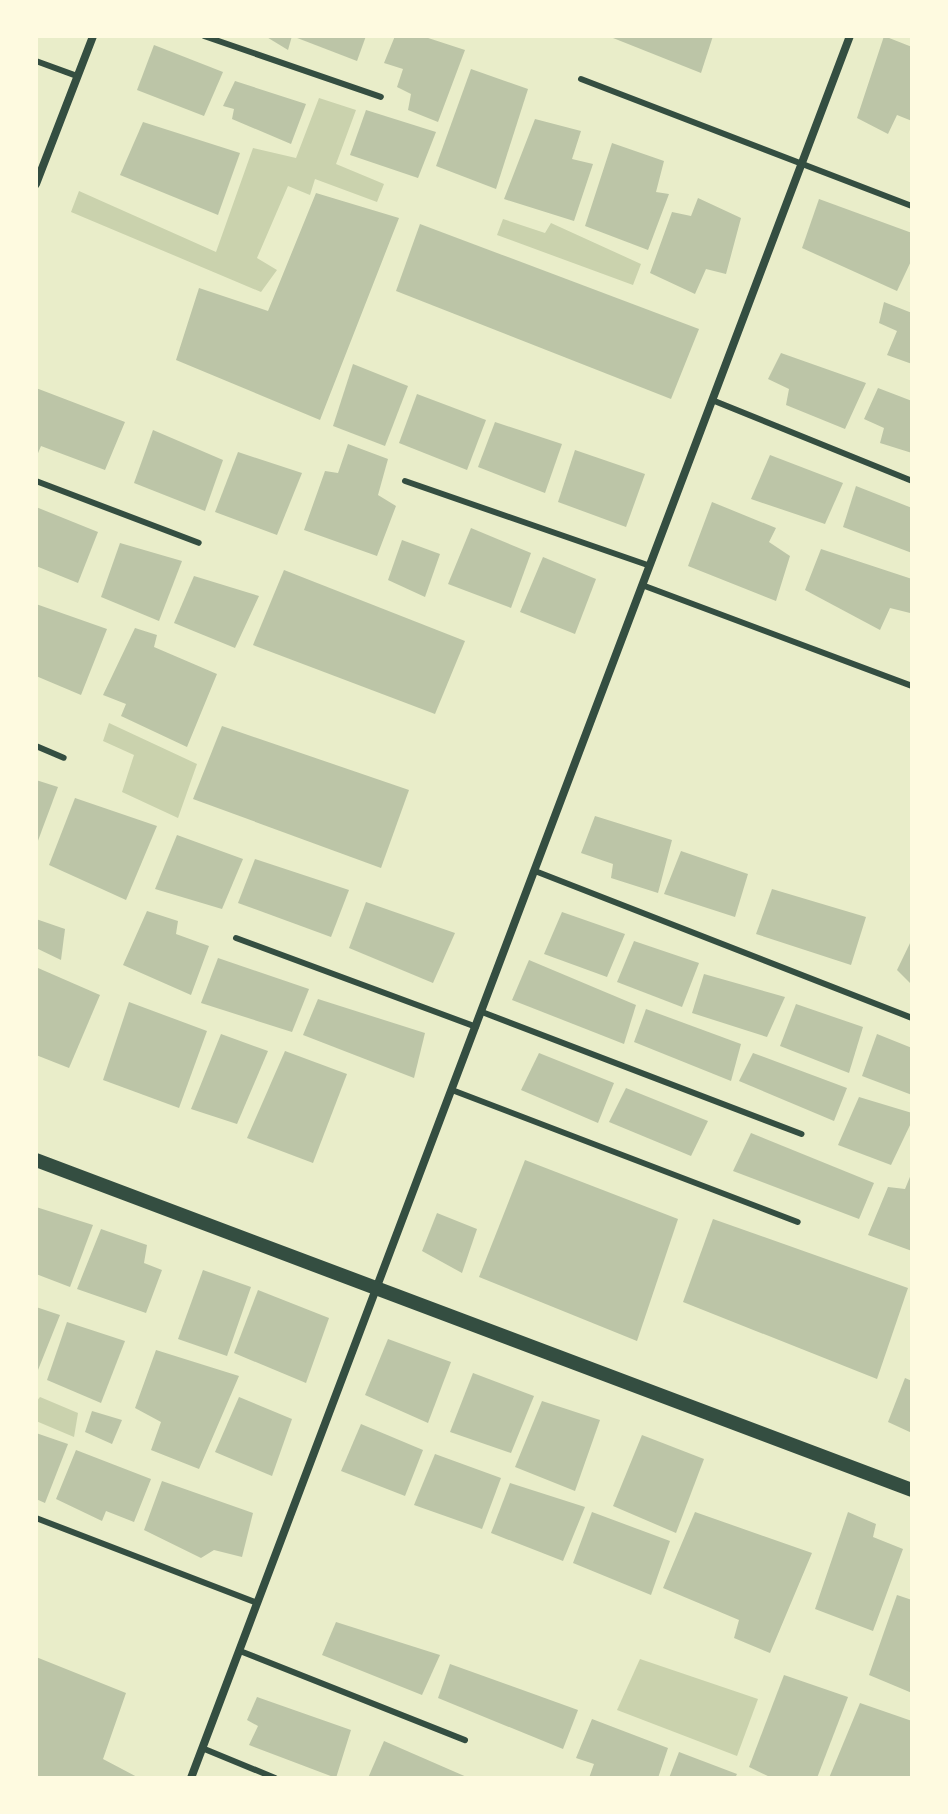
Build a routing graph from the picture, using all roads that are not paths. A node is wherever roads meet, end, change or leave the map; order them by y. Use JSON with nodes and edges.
{"nodes":[{"id":1,"x":93,"y":36,"type":"edge"},
{"id":2,"x":204,"y":36,"type":"edge"},
{"id":3,"x":850,"y":36,"type":"edge"},
{"id":4,"x":36,"y":61,"type":"edge"},
{"id":5,"x":77,"y":76,"type":"junction"},
{"id":6,"x":581,"y":79,"type":"dead end"},
{"id":7,"x":381,"y":97,"type":"dead end"},
{"id":8,"x":801,"y":163,"type":"junction"},
{"id":9,"x":36,"y":184,"type":"edge"},
{"id":10,"x":912,"y":206,"type":"edge"},
{"id":11,"x":712,"y":400,"type":"junction"},
{"id":12,"x":36,"y":481,"type":"edge"},
{"id":13,"x":405,"y":481,"type":"dead end"},
{"id":14,"x":912,"y":481,"type":"edge"},
{"id":15,"x":199,"y":543,"type":"dead end"},
{"id":16,"x":650,"y":566,"type":"junction"},
{"id":17,"x":642,"y":585,"type":"junction"},
{"id":18,"x":912,"y":686,"type":"edge"},
{"id":19,"x":36,"y":746,"type":"edge"},
{"id":20,"x":64,"y":758,"type":"dead end"},
{"id":21,"x":535,"y":871,"type":"junction"},
{"id":22,"x":236,"y":938,"type":"dead end"},
{"id":23,"x":482,"y":1012,"type":"junction"},
{"id":24,"x":912,"y":1018,"type":"edge"},
{"id":25,"x":476,"y":1027,"type":"junction"},
{"id":26,"x":452,"y":1090,"type":"junction"},
{"id":27,"x":802,"y":1134,"type":"dead end"},
{"id":28,"x":36,"y":1160,"type":"edge"},
{"id":29,"x":798,"y":1222,"type":"dead end"},
{"id":30,"x":377,"y":1291,"type":"junction"},
{"id":31,"x":912,"y":1490,"type":"edge"},
{"id":32,"x":36,"y":1518,"type":"edge"},
{"id":33,"x":257,"y":1603,"type":"junction"},
{"id":34,"x":240,"y":1651,"type":"junction"},
{"id":35,"x":465,"y":1740,"type":"dead end"},
{"id":36,"x":202,"y":1748,"type":"junction"},
{"id":37,"x":191,"y":1778,"type":"edge"},
{"id":38,"x":275,"y":1778,"type":"edge"}],
"edges":[{"from":1,"to":5,"type":"street"},
{"from":2,"to":7,"type":"lane"},
{"from":3,"to":8,"type":"street"},
{"from":4,"to":5,"type":"lane"},
{"from":5,"to":9,"type":"street"},
{"from":6,"to":8,"type":"lane"},
{"from":8,"to":10,"type":"lane"},
{"from":8,"to":11,"type":"street"},
{"from":11,"to":14,"type":"lane"},
{"from":11,"to":16,"type":"street"},
{"from":12,"to":15,"type":"lane"},
{"from":13,"to":16,"type":"lane"},
{"from":16,"to":17,"type":"street"},
{"from":17,"to":18,"type":"lane"},
{"from":17,"to":21,"type":"street"},
{"from":19,"to":20,"type":"lane"},
{"from":21,"to":23,"type":"street"},
{"from":21,"to":24,"type":"lane"},
{"from":22,"to":25,"type":"lane"},
{"from":23,"to":25,"type":"street"},
{"from":23,"to":27,"type":"lane"},
{"from":25,"to":26,"type":"street"},
{"from":26,"to":29,"type":"lane"},
{"from":26,"to":30,"type":"street"},
{"from":28,"to":30,"type":"street"},
{"from":30,"to":31,"type":"street"},
{"from":30,"to":33,"type":"street"},
{"from":32,"to":33,"type":"lane"},
{"from":33,"to":34,"type":"street"},
{"from":34,"to":35,"type":"lane"},
{"from":34,"to":36,"type":"street"},
{"from":36,"to":37,"type":"street"},
{"from":36,"to":38,"type":"lane"}]}
